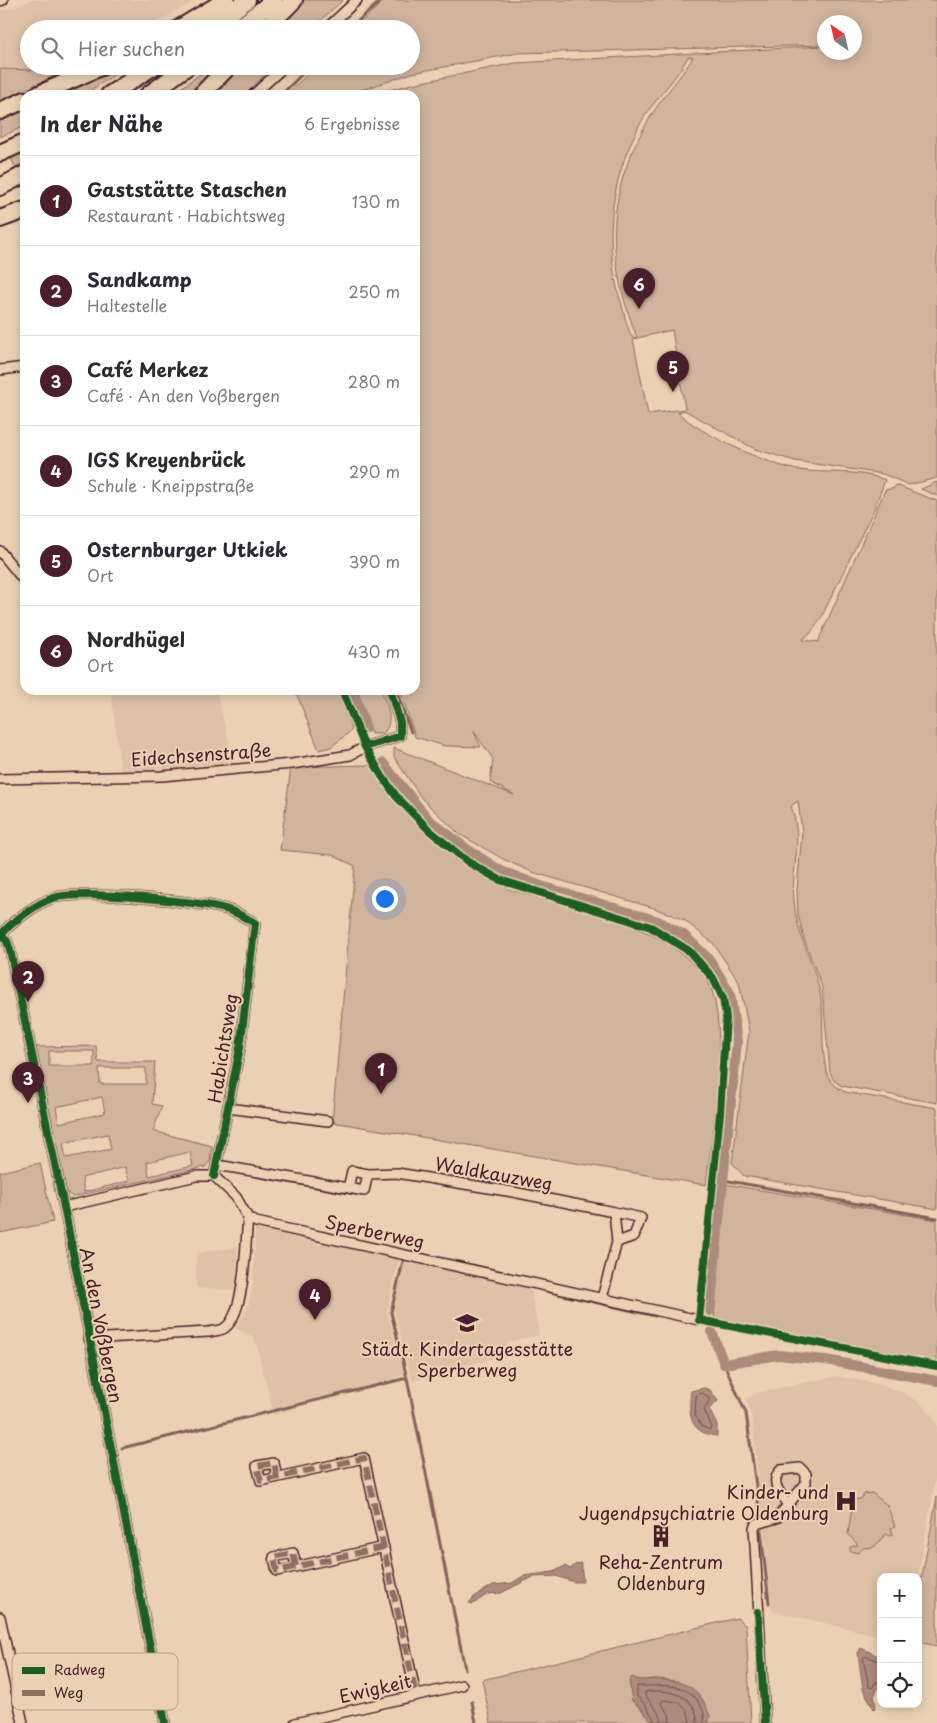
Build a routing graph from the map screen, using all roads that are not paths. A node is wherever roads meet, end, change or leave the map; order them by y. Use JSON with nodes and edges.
{"nodes":[{"id":1,"x":226,"y":0,"type":"edge"},
{"id":2,"x":247,"y":0,"type":"edge"},
{"id":3,"x":274,"y":0,"type":"edge"},
{"id":4,"x":294,"y":0,"type":"edge"},
{"id":5,"x":357,"y":0,"type":"edge"},
{"id":6,"x":193,"y":20,"type":"edge"},
{"id":7,"x":221,"y":20,"type":"edge"},
{"id":8,"x":248,"y":20,"type":"edge"},
{"id":9,"x":274,"y":20,"type":"edge"},
{"id":10,"x":336,"y":20,"type":"edge"},
{"id":11,"x":83,"y":75,"type":"edge"},
{"id":12,"x":140,"y":75,"type":"edge"},
{"id":13,"x":176,"y":75,"type":"edge"},
{"id":14,"x":220,"y":75,"type":"edge"},
{"id":15,"x":275,"y":75,"type":"edge"},
{"id":16,"x":48,"y":90,"type":"edge"},
{"id":17,"x":118,"y":90,"type":"edge"},
{"id":18,"x":155,"y":90,"type":"edge"},
{"id":19,"x":206,"y":90,"type":"edge"},
{"id":20,"x":259,"y":90,"type":"edge"},
{"id":21,"x":20,"y":102,"type":"edge"},
{"id":22,"x":0,"y":110,"type":"edge"},
{"id":23,"x":20,"y":144,"type":"edge"},
{"id":24,"x":0,"y":153,"type":"edge"},
{"id":25,"x":20,"y":177,"type":"edge"},
{"id":26,"x":0,"y":187,"type":"edge"},
{"id":27,"x":20,"y":212,"type":"edge"},
{"id":28,"x":0,"y":219,"type":"edge"},
{"id":29,"x":20,"y":368,"type":"edge"},
{"id":30,"x":0,"y":370,"type":"edge"},
{"id":31,"x":0,"y":551,"type":"edge"},
{"id":32,"x":20,"y":576,"type":"edge"},
{"id":33,"x":392,"y":695,"type":"edge"},
{"id":34,"x":0,"y":779,"type":"edge"},
{"id":35,"x":0,"y":935,"type":"edge"},
{"id":36,"x":228,"y":1108,"type":"junction"},
{"id":37,"x":328,"y":1121,"type":"dead end"},
{"id":38,"x":216,"y":1164,"type":"junction"},
{"id":39,"x":368,"y":1174,"type":"junction"},
{"id":40,"x":214,"y":1176,"type":"junction"},
{"id":41,"x":348,"y":1188,"type":"junction"},
{"id":42,"x":64,"y":1207,"type":"junction"},
{"id":43,"x":614,"y":1212,"type":"junction"},
{"id":44,"x":248,"y":1218,"type":"junction"},
{"id":45,"x":617,"y":1242,"type":"junction"},
{"id":46,"x":602,"y":1298,"type":"junction"},
{"id":47,"x":699,"y":1320,"type":"dead end"},
{"id":48,"x":90,"y":1339,"type":"junction"},
{"id":49,"x":277,"y":1477,"type":"dead end"},
{"id":50,"x":787,"y":1504,"type":"dead end"},
{"id":51,"x":384,"y":1547,"type":"junction"},
{"id":52,"x":296,"y":1566,"type":"dead end"},
{"id":53,"x":0,"y":1617,"type":"edge"},
{"id":54,"x":151,"y":1653,"type":"edge"},
{"id":55,"x":12,"y":1672,"type":"edge"},
{"id":56,"x":462,"y":1685,"type":"dead end"},
{"id":57,"x":416,"y":1696,"type":"junction"},
{"id":58,"x":20,"y":1710,"type":"edge"},
{"id":59,"x":162,"y":1710,"type":"edge"},
{"id":60,"x":23,"y":1723,"type":"edge"},
{"id":61,"x":165,"y":1723,"type":"edge"},
{"id":62,"x":295,"y":1723,"type":"edge"},
{"id":63,"x":765,"y":1723,"type":"edge"}],
"edges":[{"from":1,"to":6,"type":"highway"},
{"from":2,"to":7,"type":"highway"},
{"from":3,"to":8,"type":"highway"},
{"from":4,"to":9,"type":"highway"},
{"from":5,"to":10,"type":"street"},
{"from":11,"to":16,"type":"highway"},
{"from":12,"to":17,"type":"highway"},
{"from":13,"to":18,"type":"highway"},
{"from":14,"to":19,"type":"highway"},
{"from":15,"to":20,"type":"street"},
{"from":21,"to":22,"type":"highway"},
{"from":23,"to":24,"type":"highway"},
{"from":25,"to":26,"type":"highway"},
{"from":27,"to":28,"type":"highway"},
{"from":29,"to":30,"type":"street"},
{"from":31,"to":32,"type":"street"},
{"from":33,"to":34,"type":"street","name":"Eidechsenstraße"},
{"from":35,"to":36,"type":"street","name":"Habichtsweg"},
{"from":35,"to":42,"type":"street","name":"An den Voßbergen"},
{"from":36,"to":37,"type":"street","name":"Habichtsweg"},
{"from":36,"to":38,"type":"street","name":"Habichtsweg"},
{"from":38,"to":40,"type":"street","name":"Habichtsweg"},
{"from":38,"to":41,"type":"street"},
{"from":39,"to":41,"type":"street"},
{"from":39,"to":41,"type":"street","name":"Waldkauzweg"},
{"from":39,"to":43,"type":"street","name":"Waldkauzweg"},
{"from":40,"to":42,"type":"street"},
{"from":40,"to":44,"type":"street"},
{"from":42,"to":48,"type":"street","name":"An den Voßbergen"},
{"from":43,"to":45,"type":"street"},
{"from":43,"to":45,"type":"street","name":"Waldkauzweg"},
{"from":44,"to":46,"type":"street","name":"Sperberweg"},
{"from":44,"to":48,"type":"street"},
{"from":45,"to":46,"type":"street"},
{"from":46,"to":47,"type":"street","name":"Sperberweg"},
{"from":48,"to":54,"type":"street","name":"An den Voßbergen"},
{"from":49,"to":51,"type":"street"},
{"from":50,"to":63,"type":"street"},
{"from":51,"to":52,"type":"street"},
{"from":51,"to":57,"type":"street"},
{"from":53,"to":55,"type":"street"},
{"from":56,"to":57,"type":"street","name":"Ewigkeit"},
{"from":57,"to":62,"type":"street","name":"Ewigkeit"},
{"from":58,"to":60,"type":"street"},
{"from":59,"to":61,"type":"street","name":"An den Voßbergen"}]}
